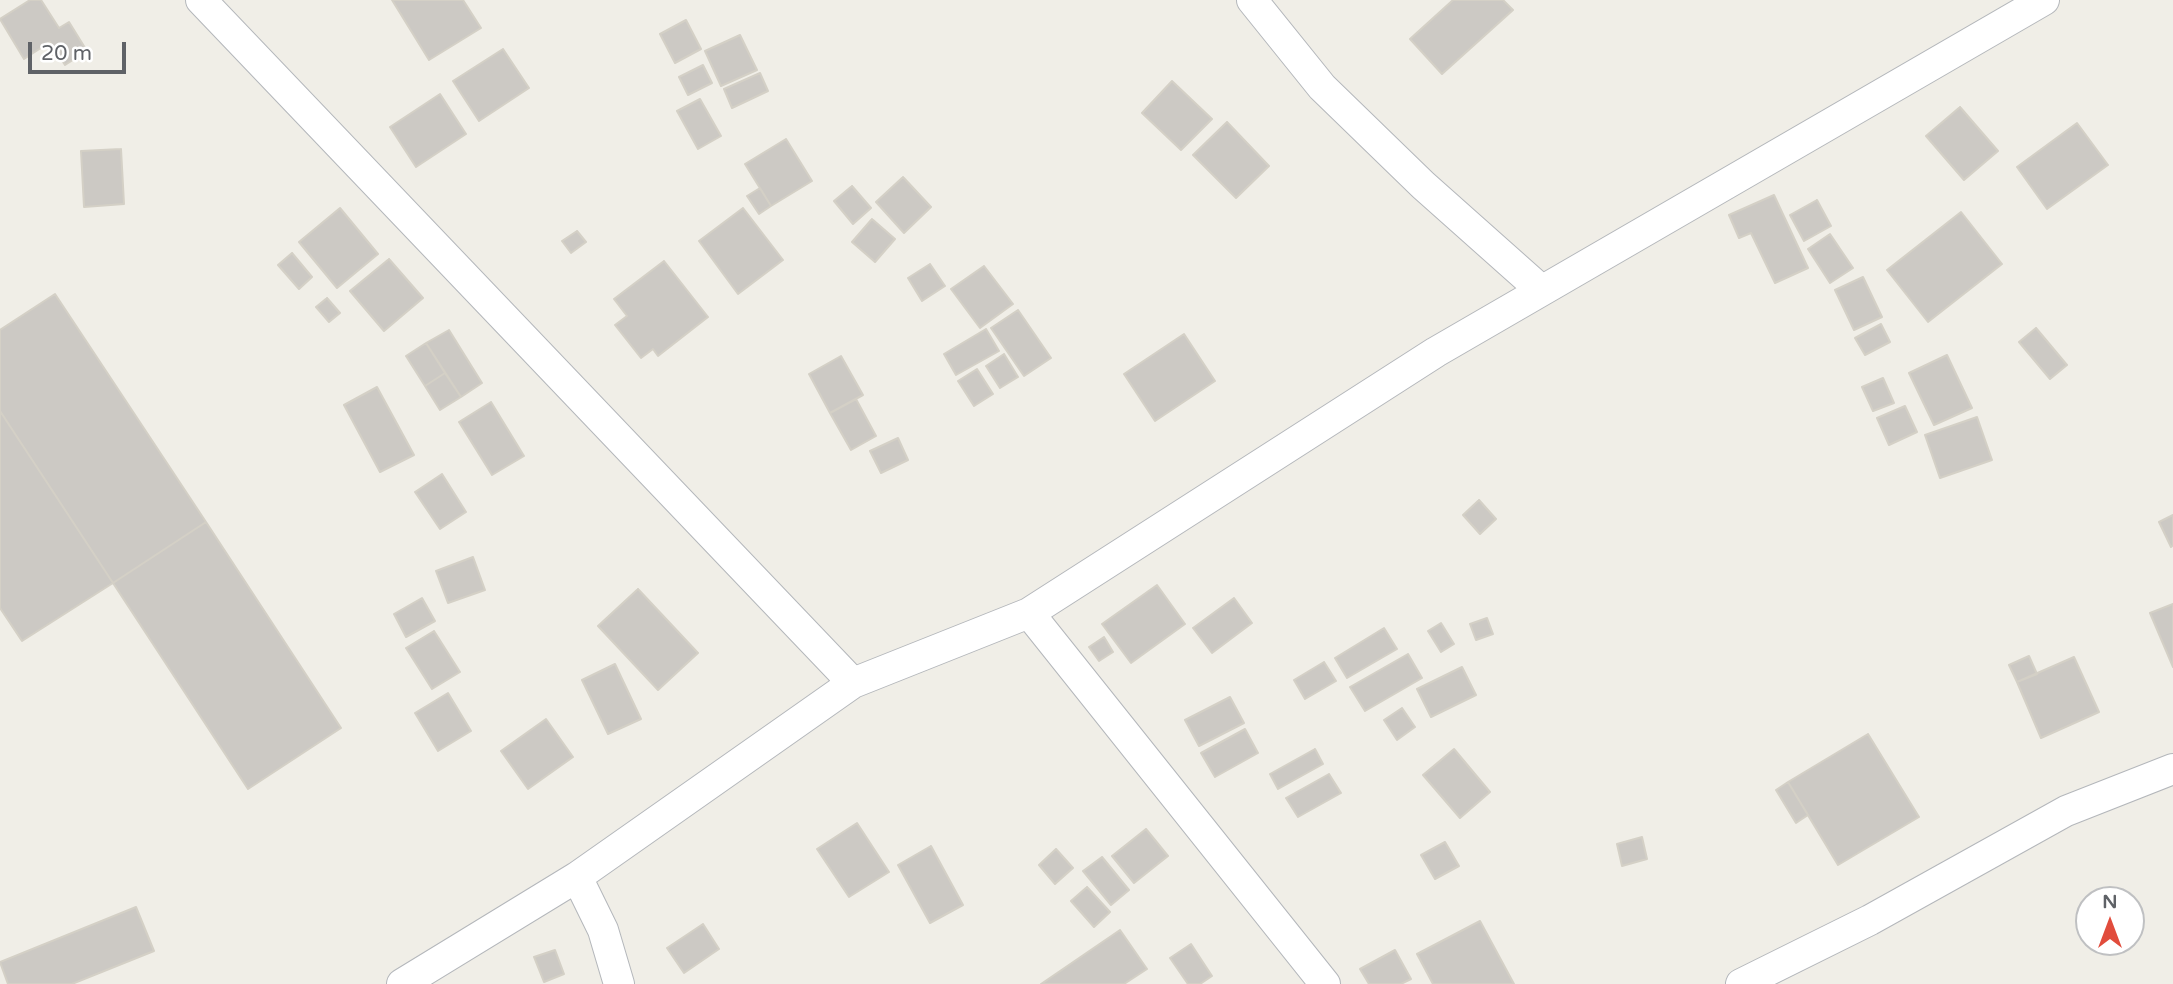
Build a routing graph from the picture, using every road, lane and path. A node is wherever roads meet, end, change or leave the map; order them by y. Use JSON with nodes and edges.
{"nodes":[{"id":1,"x":201,"y":0,"type":"edge"},
{"id":2,"x":1252,"y":0,"type":"edge"},
{"id":3,"x":2044,"y":0,"type":"edge"},
{"id":4,"x":1541,"y":290,"type":"junction"},
{"id":5,"x":1029,"y":613,"type":"junction"},
{"id":6,"x":853,"y":683,"type":"junction"},
{"id":7,"x":2173,"y":769,"type":"edge"},
{"id":8,"x":577,"y":877,"type":"junction"},
{"id":9,"x":402,"y":984,"type":"edge"},
{"id":10,"x":619,"y":984,"type":"edge"},
{"id":11,"x":1325,"y":984,"type":"edge"},
{"id":12,"x":1741,"y":984,"type":"edge"}],
"edges":[{"from":1,"to":6,"type":"street"},
{"from":2,"to":4,"type":"street"},
{"from":3,"to":4,"type":"street"},
{"from":4,"to":5,"type":"street"},
{"from":5,"to":6,"type":"street"},
{"from":5,"to":11,"type":"street"},
{"from":6,"to":8,"type":"street"},
{"from":7,"to":12,"type":"street"},
{"from":8,"to":9,"type":"street"},
{"from":8,"to":10,"type":"street"}]}
